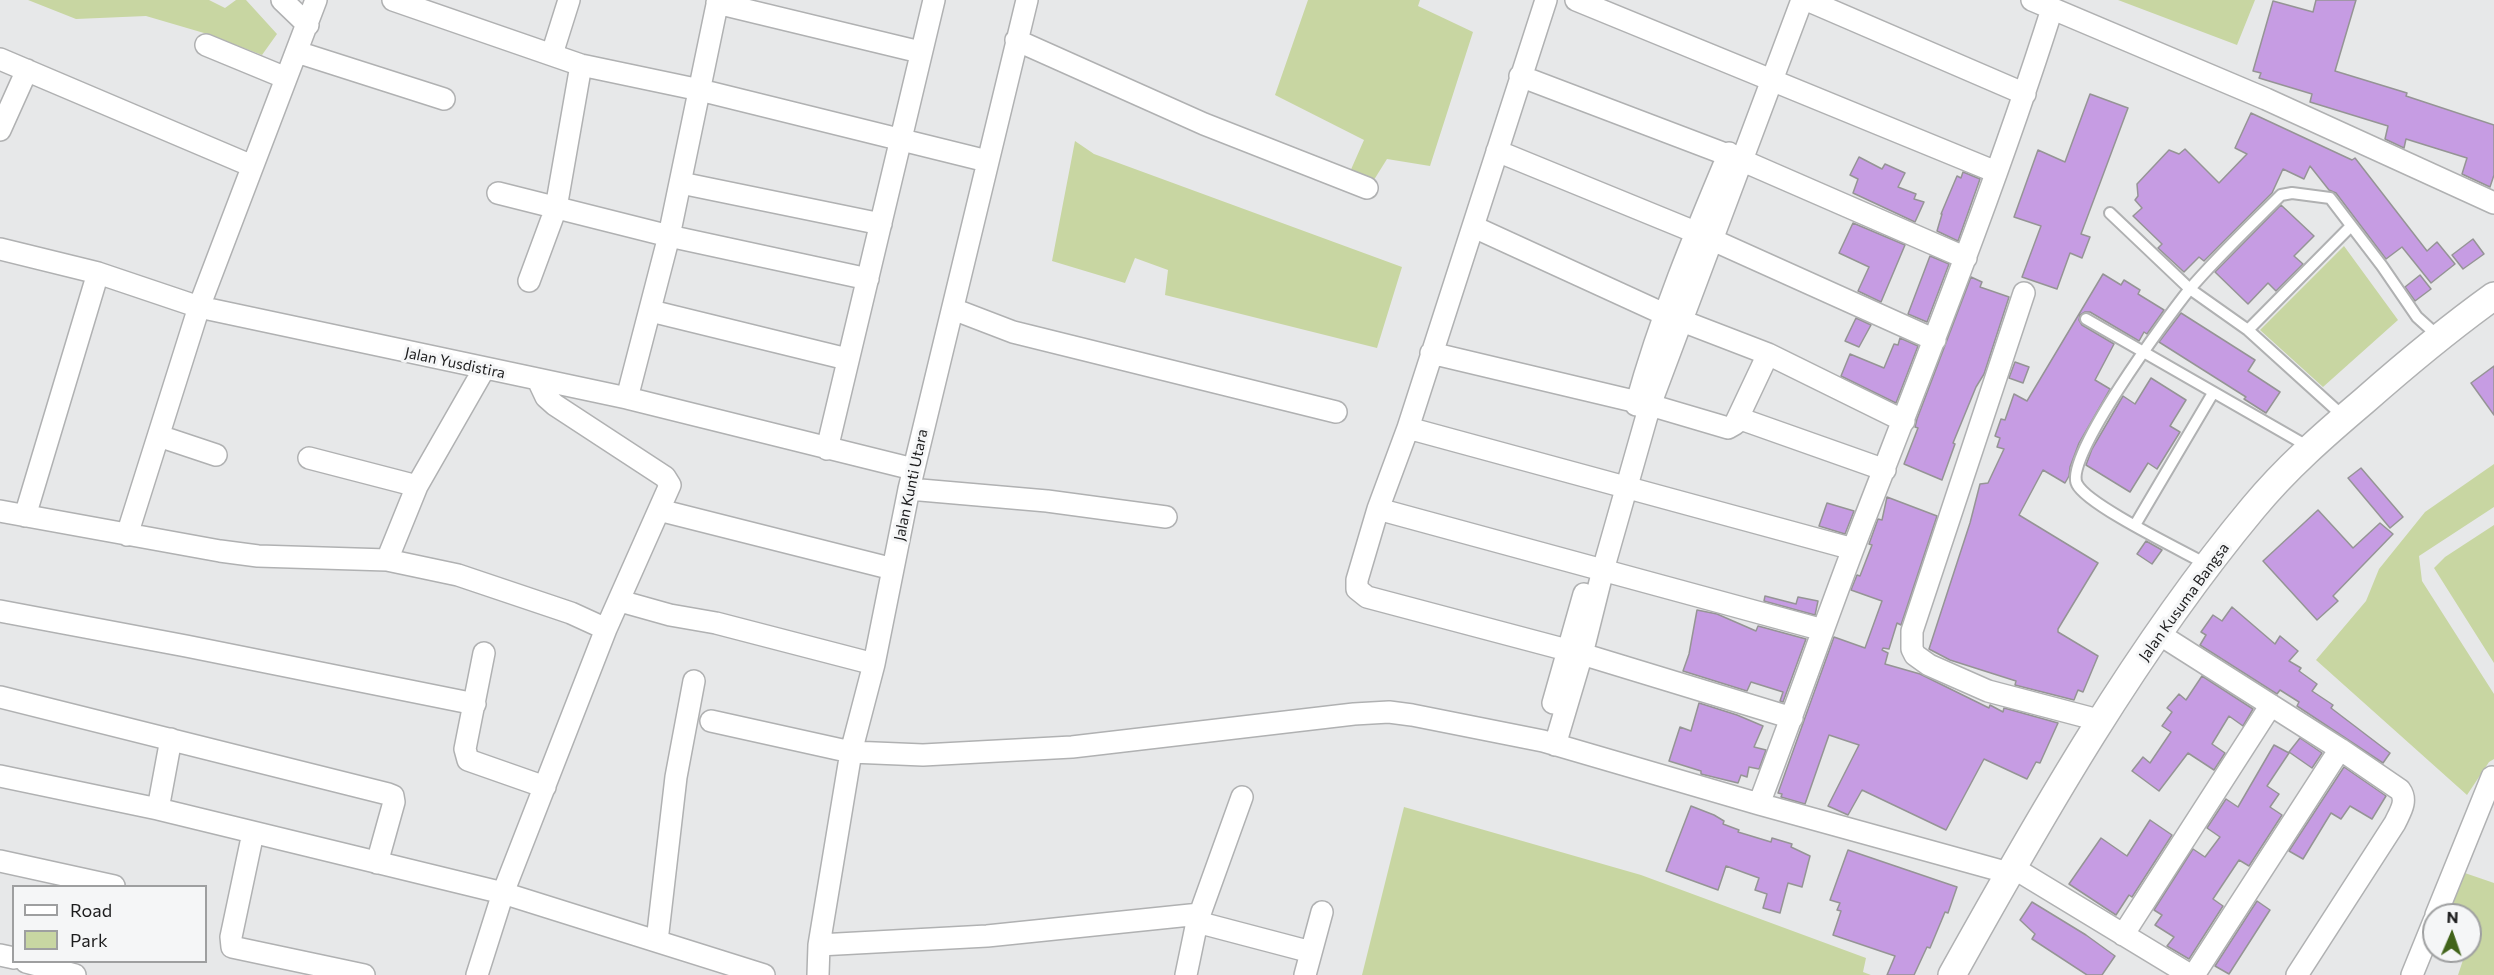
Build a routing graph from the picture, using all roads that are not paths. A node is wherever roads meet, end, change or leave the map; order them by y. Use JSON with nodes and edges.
{"nodes":[{"id":1,"x":282,"y":0,"type":"edge"},
{"id":2,"x":316,"y":0,"type":"edge"},
{"id":3,"x":393,"y":0,"type":"edge"},
{"id":4,"x":568,"y":0,"type":"edge"},
{"id":5,"x":934,"y":0,"type":"edge"},
{"id":6,"x":1027,"y":0,"type":"edge"},
{"id":7,"x":1546,"y":0,"type":"edge"},
{"id":8,"x":1576,"y":0,"type":"edge"},
{"id":9,"x":1787,"y":0,"type":"edge"},
{"id":10,"x":1804,"y":0,"type":"edge"},
{"id":11,"x":2032,"y":0,"type":"edge"},
{"id":12,"x":718,"y":2,"type":"edge"},
{"id":13,"x":2052,"y":9,"type":"junction"},
{"id":14,"x":308,"y":25,"type":"junction"},
{"id":15,"x":1016,"y":40,"type":"junction"},
{"id":16,"x":206,"y":45,"type":"dead end"},
{"id":17,"x":297,"y":52,"type":"junction"},
{"id":18,"x":920,"y":52,"type":"junction"},
{"id":19,"x":552,"y":54,"type":"junction"},
{"id":20,"x":0,"y":59,"type":"edge"},
{"id":21,"x":581,"y":64,"type":"junction"},
{"id":22,"x":27,"y":70,"type":"junction"},
{"id":23,"x":1520,"y":76,"type":"junction"},
{"id":24,"x":286,"y":78,"type":"junction"},
{"id":25,"x":1766,"y":79,"type":"junction"},
{"id":26,"x":700,"y":90,"type":"junction"},
{"id":27,"x":2025,"y":94,"type":"junction"},
{"id":28,"x":444,"y":99,"type":"dead end"},
{"id":29,"x":0,"y":130,"type":"edge"},
{"id":30,"x":901,"y":142,"type":"junction"},
{"id":31,"x":1497,"y":151,"type":"junction"},
{"id":32,"x":1734,"y":158,"type":"junction"},
{"id":33,"x":987,"y":161,"type":"junction"},
{"id":34,"x":252,"y":166,"type":"junction"},
{"id":35,"x":1996,"y":172,"type":"junction"},
{"id":36,"x":681,"y":183,"type":"junction"},
{"id":37,"x":1367,"y":188,"type":"dead end"},
{"id":38,"x":498,"y":193,"type":"dead end"},
{"id":39,"x":2494,"y":203,"type":"edge"},
{"id":40,"x":556,"y":208,"type":"junction"},
{"id":41,"x":2110,"y":213,"type":"dead end"},
{"id":42,"x":881,"y":224,"type":"junction"},
{"id":43,"x":2351,"y":226,"type":"junction"},
{"id":44,"x":1474,"y":227,"type":"junction"},
{"id":45,"x":669,"y":236,"type":"junction"},
{"id":46,"x":1703,"y":236,"type":"junction"},
{"id":47,"x":0,"y":249,"type":"edge"},
{"id":48,"x":1966,"y":258,"type":"junction"},
{"id":49,"x":98,"y":273,"type":"junction"},
{"id":50,"x":868,"y":279,"type":"junction"},
{"id":51,"x":529,"y":281,"type":"dead end"},
{"id":52,"x":2190,"y":289,"type":"junction"},
{"id":53,"x":2024,"y":293,"type":"dead end"},
{"id":54,"x":2494,"y":296,"type":"edge"},
{"id":55,"x":199,"y":308,"type":"junction"},
{"id":56,"x":953,"y":309,"type":"junction"},
{"id":57,"x":651,"y":311,"type":"junction"},
{"id":58,"x":1673,"y":317,"type":"junction"},
{"id":59,"x":2086,"y":319,"type":"dead end"},
{"id":60,"x":2248,"y":330,"type":"junction"},
{"id":61,"x":2438,"y":336,"type":"junction"},
{"id":62,"x":1935,"y":340,"type":"junction"},
{"id":63,"x":2143,"y":352,"type":"junction"},
{"id":64,"x":1431,"y":353,"type":"junction"},
{"id":65,"x":1768,"y":354,"type":"junction"},
{"id":66,"x":847,"y":359,"type":"junction"},
{"id":67,"x":484,"y":369,"type":"junction"},
{"id":68,"x":538,"y":380,"type":"junction"},
{"id":69,"x":2213,"y":393,"type":"junction"},
{"id":70,"x":627,"y":398,"type":"junction"},
{"id":71,"x":1644,"y":404,"type":"junction"},
{"id":72,"x":1336,"y":412,"type":"dead end"},
{"id":73,"x":2344,"y":417,"type":"junction"},
{"id":74,"x":1738,"y":418,"type":"junction"},
{"id":75,"x":1904,"y":421,"type":"junction"},
{"id":76,"x":1408,"y":428,"type":"junction"},
{"id":77,"x":159,"y":436,"type":"junction"},
{"id":78,"x":2309,"y":448,"type":"junction"},
{"id":79,"x":827,"y":449,"type":"junction"},
{"id":80,"x":216,"y":455,"type":"dead end"},
{"id":81,"x":309,"y":458,"type":"dead end"},
{"id":82,"x":1885,"y":470,"type":"junction"},
{"id":83,"x":911,"y":479,"type":"junction"},
{"id":84,"x":417,"y":486,"type":"junction"},
{"id":85,"x":1621,"y":486,"type":"junction"},
{"id":86,"x":1378,"y":509,"type":"junction"},
{"id":87,"x":659,"y":510,"type":"junction"},
{"id":88,"x":0,"y":512,"type":"edge"},
{"id":89,"x":25,"y":516,"type":"junction"},
{"id":90,"x":1166,"y":517,"type":"dead end"},
{"id":91,"x":2135,"y":525,"type":"junction"},
{"id":92,"x":127,"y":535,"type":"junction"},
{"id":93,"x":1853,"y":549,"type":"junction"},
{"id":94,"x":387,"y":560,"type":"junction"},
{"id":95,"x":2208,"y":566,"type":"junction"},
{"id":96,"x":893,"y":569,"type":"junction"},
{"id":97,"x":1598,"y":569,"type":"junction"},
{"id":98,"x":620,"y":601,"type":"junction"},
{"id":99,"x":0,"y":611,"type":"edge"},
{"id":100,"x":606,"y":629,"type":"junction"},
{"id":101,"x":1823,"y":630,"type":"junction"},
{"id":102,"x":2159,"y":634,"type":"junction"},
{"id":103,"x":1574,"y":652,"type":"junction"},
{"id":104,"x":484,"y":653,"type":"dead end"},
{"id":105,"x":874,"y":664,"type":"junction"},
{"id":106,"x":694,"y":681,"type":"dead end"},
{"id":107,"x":0,"y":697,"type":"edge"},
{"id":108,"x":475,"y":704,"type":"junction"},
{"id":109,"x":2271,"y":705,"type":"junction"},
{"id":110,"x":1792,"y":718,"type":"junction"},
{"id":111,"x":711,"y":721,"type":"dead end"},
{"id":112,"x":2102,"y":721,"type":"junction"},
{"id":113,"x":171,"y":739,"type":"junction"},
{"id":114,"x":1549,"y":743,"type":"junction"},
{"id":115,"x":2340,"y":749,"type":"junction"},
{"id":116,"x":851,"y":752,"type":"junction"},
{"id":117,"x":0,"y":776,"type":"edge"},
{"id":118,"x":2492,"y":777,"type":"dead end"},
{"id":119,"x":545,"y":786,"type":"junction"},
{"id":120,"x":1242,"y":797,"type":"dead end"},
{"id":121,"x":1759,"y":804,"type":"junction"},
{"id":122,"x":158,"y":809,"type":"junction"},
{"id":123,"x":253,"y":833,"type":"junction"},
{"id":124,"x":0,"y":861,"type":"edge"},
{"id":125,"x":377,"y":863,"type":"junction"},
{"id":126,"x":2010,"y":870,"type":"junction"},
{"id":127,"x":109,"y":885,"type":"edge"},
{"id":128,"x":503,"y":892,"type":"junction"},
{"id":129,"x":2441,"y":903,"type":"edge"},
{"id":130,"x":1322,"y":912,"type":"dead end"},
{"id":131,"x":1199,"y":918,"type":"junction"},
{"id":132,"x":2123,"y":934,"type":"junction"},
{"id":133,"x":657,"y":941,"type":"junction"},
{"id":134,"x":819,"y":945,"type":"junction"},
{"id":135,"x":2422,"y":950,"type":"edge"},
{"id":136,"x":1311,"y":952,"type":"junction"},
{"id":137,"x":30,"y":963,"type":"edge"},
{"id":138,"x":75,"y":975,"type":"edge"},
{"id":139,"x":364,"y":975,"type":"edge"},
{"id":140,"x":477,"y":975,"type":"edge"},
{"id":141,"x":764,"y":975,"type":"edge"},
{"id":142,"x":818,"y":975,"type":"edge"},
{"id":143,"x":1186,"y":975,"type":"edge"},
{"id":144,"x":1305,"y":975,"type":"edge"},
{"id":145,"x":1952,"y":975,"type":"edge"},
{"id":146,"x":2190,"y":975,"type":"edge"},
{"id":147,"x":2194,"y":975,"type":"edge"},
{"id":148,"x":2297,"y":975,"type":"edge"},
{"id":149,"x":2412,"y":975,"type":"edge"}],
"edges":[{"from":1,"to":14,"type":"street"},
{"from":2,"to":14,"type":"street"},
{"from":3,"to":19,"type":"street"},
{"from":4,"to":19,"type":"street"},
{"from":5,"to":18,"type":"street"},
{"from":6,"to":15,"type":"street","name":"Jalan Kunti Utara"},
{"from":7,"to":23,"type":"street"},
{"from":8,"to":25,"type":"street"},
{"from":9,"to":25,"type":"street"},
{"from":10,"to":25,"type":"street"},
{"from":10,"to":27,"type":"street"},
{"from":11,"to":13,"type":"street"},
{"from":12,"to":18,"type":"street"},
{"from":12,"to":26,"type":"street"},
{"from":13,"to":27,"type":"street"},
{"from":13,"to":39,"type":"street"},
{"from":14,"to":17,"type":"street"},
{"from":15,"to":33,"type":"street","name":"Jalan Kunti Utara"},
{"from":15,"to":37,"type":"street"},
{"from":16,"to":24,"type":"street"},
{"from":17,"to":24,"type":"street"},
{"from":17,"to":28,"type":"street"},
{"from":18,"to":30,"type":"street"},
{"from":19,"to":21,"type":"street"},
{"from":20,"to":22,"type":"street"},
{"from":21,"to":26,"type":"street"},
{"from":21,"to":40,"type":"street"},
{"from":22,"to":29,"type":"street"},
{"from":22,"to":34,"type":"street"},
{"from":23,"to":31,"type":"street"},
{"from":23,"to":32,"type":"street"},
{"from":24,"to":34,"type":"street"},
{"from":25,"to":32,"type":"street"},
{"from":25,"to":35,"type":"street"},
{"from":26,"to":30,"type":"street"},
{"from":26,"to":36,"type":"street"},
{"from":27,"to":35,"type":"street"},
{"from":30,"to":33,"type":"street"},
{"from":30,"to":42,"type":"street"},
{"from":31,"to":44,"type":"street"},
{"from":31,"to":46,"type":"street"},
{"from":32,"to":46,"type":"street"},
{"from":32,"to":48,"type":"street"},
{"from":33,"to":56,"type":"street","name":"Jalan Kunti Utara"},
{"from":34,"to":55,"type":"street"},
{"from":35,"to":48,"type":"street"},
{"from":36,"to":42,"type":"street"},
{"from":36,"to":45,"type":"street"},
{"from":38,"to":40,"type":"street"},
{"from":40,"to":45,"type":"street"},
{"from":40,"to":51,"type":"street"},
{"from":41,"to":52,"type":"lane"},
{"from":42,"to":50,"type":"street"},
{"from":43,"to":52,"type":"lane"},
{"from":43,"to":60,"type":"lane"},
{"from":43,"to":61,"type":"lane"},
{"from":44,"to":58,"type":"street"},
{"from":44,"to":64,"type":"street"},
{"from":45,"to":50,"type":"street"},
{"from":45,"to":57,"type":"street"},
{"from":46,"to":58,"type":"street"},
{"from":46,"to":62,"type":"street"},
{"from":47,"to":49,"type":"street","name":"Jalan Yusdistira"},
{"from":48,"to":62,"type":"street"},
{"from":49,"to":55,"type":"street","name":"Jalan Yusdistira"},
{"from":49,"to":89,"type":"street"},
{"from":50,"to":66,"type":"street"},
{"from":52,"to":60,"type":"lane"},
{"from":52,"to":63,"type":"lane"},
{"from":53,"to":112,"type":"street"},
{"from":54,"to":61,"type":"street","name":"Jalan Kusuma Bangsa"},
{"from":55,"to":67,"type":"street","name":"Jalan Yusdistira"},
{"from":55,"to":77,"type":"street"},
{"from":56,"to":72,"type":"street"},
{"from":56,"to":83,"type":"street","name":"Jalan Kunti Utara"},
{"from":57,"to":66,"type":"street"},
{"from":57,"to":70,"type":"street"},
{"from":58,"to":65,"type":"street"},
{"from":58,"to":71,"type":"street"},
{"from":59,"to":63,"type":"lane"},
{"from":60,"to":73,"type":"lane"},
{"from":61,"to":73,"type":"street","name":"Jalan Kusuma Bangsa"},
{"from":62,"to":75,"type":"street"},
{"from":63,"to":69,"type":"lane"},
{"from":63,"to":91,"type":"lane"},
{"from":64,"to":71,"type":"street"},
{"from":64,"to":76,"type":"street"},
{"from":65,"to":74,"type":"street"},
{"from":65,"to":75,"type":"street"},
{"from":66,"to":79,"type":"street"},
{"from":67,"to":68,"type":"street","name":"Jalan Yusdistira"},
{"from":67,"to":84,"type":"street"},
{"from":68,"to":70,"type":"street","name":"Jalan Yusdistira"},
{"from":68,"to":87,"type":"street"},
{"from":69,"to":78,"type":"lane"},
{"from":69,"to":91,"type":"lane"},
{"from":70,"to":79,"type":"street","name":"Jalan Yusdistira"},
{"from":71,"to":74,"type":"street"},
{"from":71,"to":85,"type":"street"},
{"from":73,"to":78,"type":"street","name":"Jalan Kusuma Bangsa"},
{"from":74,"to":82,"type":"street"},
{"from":75,"to":82,"type":"street"},
{"from":76,"to":85,"type":"street"},
{"from":76,"to":86,"type":"street"},
{"from":77,"to":80,"type":"street"},
{"from":77,"to":92,"type":"street"},
{"from":78,"to":95,"type":"street","name":"Jalan Kusuma Bangsa"},
{"from":79,"to":83,"type":"street","name":"Jalan Yusdistira"},
{"from":81,"to":84,"type":"street"},
{"from":82,"to":93,"type":"street"},
{"from":83,"to":90,"type":"street","name":"Jalan Yusdistira"},
{"from":83,"to":96,"type":"street","name":"Jalan Kunti Utara"},
{"from":84,"to":94,"type":"street"},
{"from":85,"to":93,"type":"street"},
{"from":85,"to":97,"type":"street"},
{"from":86,"to":97,"type":"street"},
{"from":86,"to":103,"type":"street"},
{"from":87,"to":96,"type":"street"},
{"from":87,"to":98,"type":"street"},
{"from":88,"to":89,"type":"street"},
{"from":89,"to":92,"type":"street"},
{"from":91,"to":95,"type":"lane"},
{"from":92,"to":94,"type":"street"},
{"from":93,"to":101,"type":"street"},
{"from":94,"to":100,"type":"street"},
{"from":95,"to":102,"type":"street","name":"Jalan Kusuma Bangsa"},
{"from":96,"to":105,"type":"street","name":"Jalan Kunti Utara"},
{"from":97,"to":101,"type":"street"},
{"from":97,"to":103,"type":"street"},
{"from":98,"to":100,"type":"street"},
{"from":98,"to":105,"type":"street"},
{"from":99,"to":108,"type":"street"},
{"from":100,"to":119,"type":"street"},
{"from":101,"to":110,"type":"street"},
{"from":102,"to":109,"type":"street"},
{"from":102,"to":112,"type":"street","name":"Jalan Kusuma Bangsa"},
{"from":103,"to":110,"type":"street"},
{"from":103,"to":114,"type":"street"},
{"from":104,"to":108,"type":"street"},
{"from":105,"to":116,"type":"street","name":"Jalan Kunti Utara"},
{"from":106,"to":133,"type":"street"},
{"from":107,"to":113,"type":"street"},
{"from":108,"to":119,"type":"street"},
{"from":109,"to":115,"type":"street"},
{"from":109,"to":132,"type":"street"},
{"from":110,"to":121,"type":"street"},
{"from":111,"to":116,"type":"street"},
{"from":112,"to":126,"type":"street","name":"Jalan Kusuma Bangsa"},
{"from":113,"to":122,"type":"street"},
{"from":113,"to":125,"type":"street"},
{"from":114,"to":116,"type":"street"},
{"from":114,"to":121,"type":"street"},
{"from":115,"to":147,"type":"street"},
{"from":115,"to":148,"type":"street"},
{"from":116,"to":134,"type":"street","name":"Jalan Kunti Utara"},
{"from":117,"to":122,"type":"street"},
{"from":118,"to":129,"type":"street"},
{"from":119,"to":128,"type":"street"},
{"from":120,"to":131,"type":"street"},
{"from":121,"to":126,"type":"street"},
{"from":122,"to":123,"type":"street"},
{"from":123,"to":125,"type":"street"},
{"from":123,"to":139,"type":"street"},
{"from":124,"to":127,"type":"street"},
{"from":125,"to":128,"type":"street"},
{"from":126,"to":132,"type":"street"},
{"from":126,"to":145,"type":"street","name":"Jalan Kusuma Bangsa"},
{"from":128,"to":133,"type":"street"},
{"from":128,"to":140,"type":"street"},
{"from":130,"to":136,"type":"street"},
{"from":131,"to":134,"type":"street"},
{"from":131,"to":136,"type":"street"},
{"from":131,"to":143,"type":"street"},
{"from":132,"to":146,"type":"street"},
{"from":133,"to":141,"type":"street"},
{"from":134,"to":142,"type":"street","name":"Jalan Kunti Utara"},
{"from":135,"to":149,"type":"street"},
{"from":136,"to":144,"type":"street"},
{"from":137,"to":138,"type":"street"}]}
